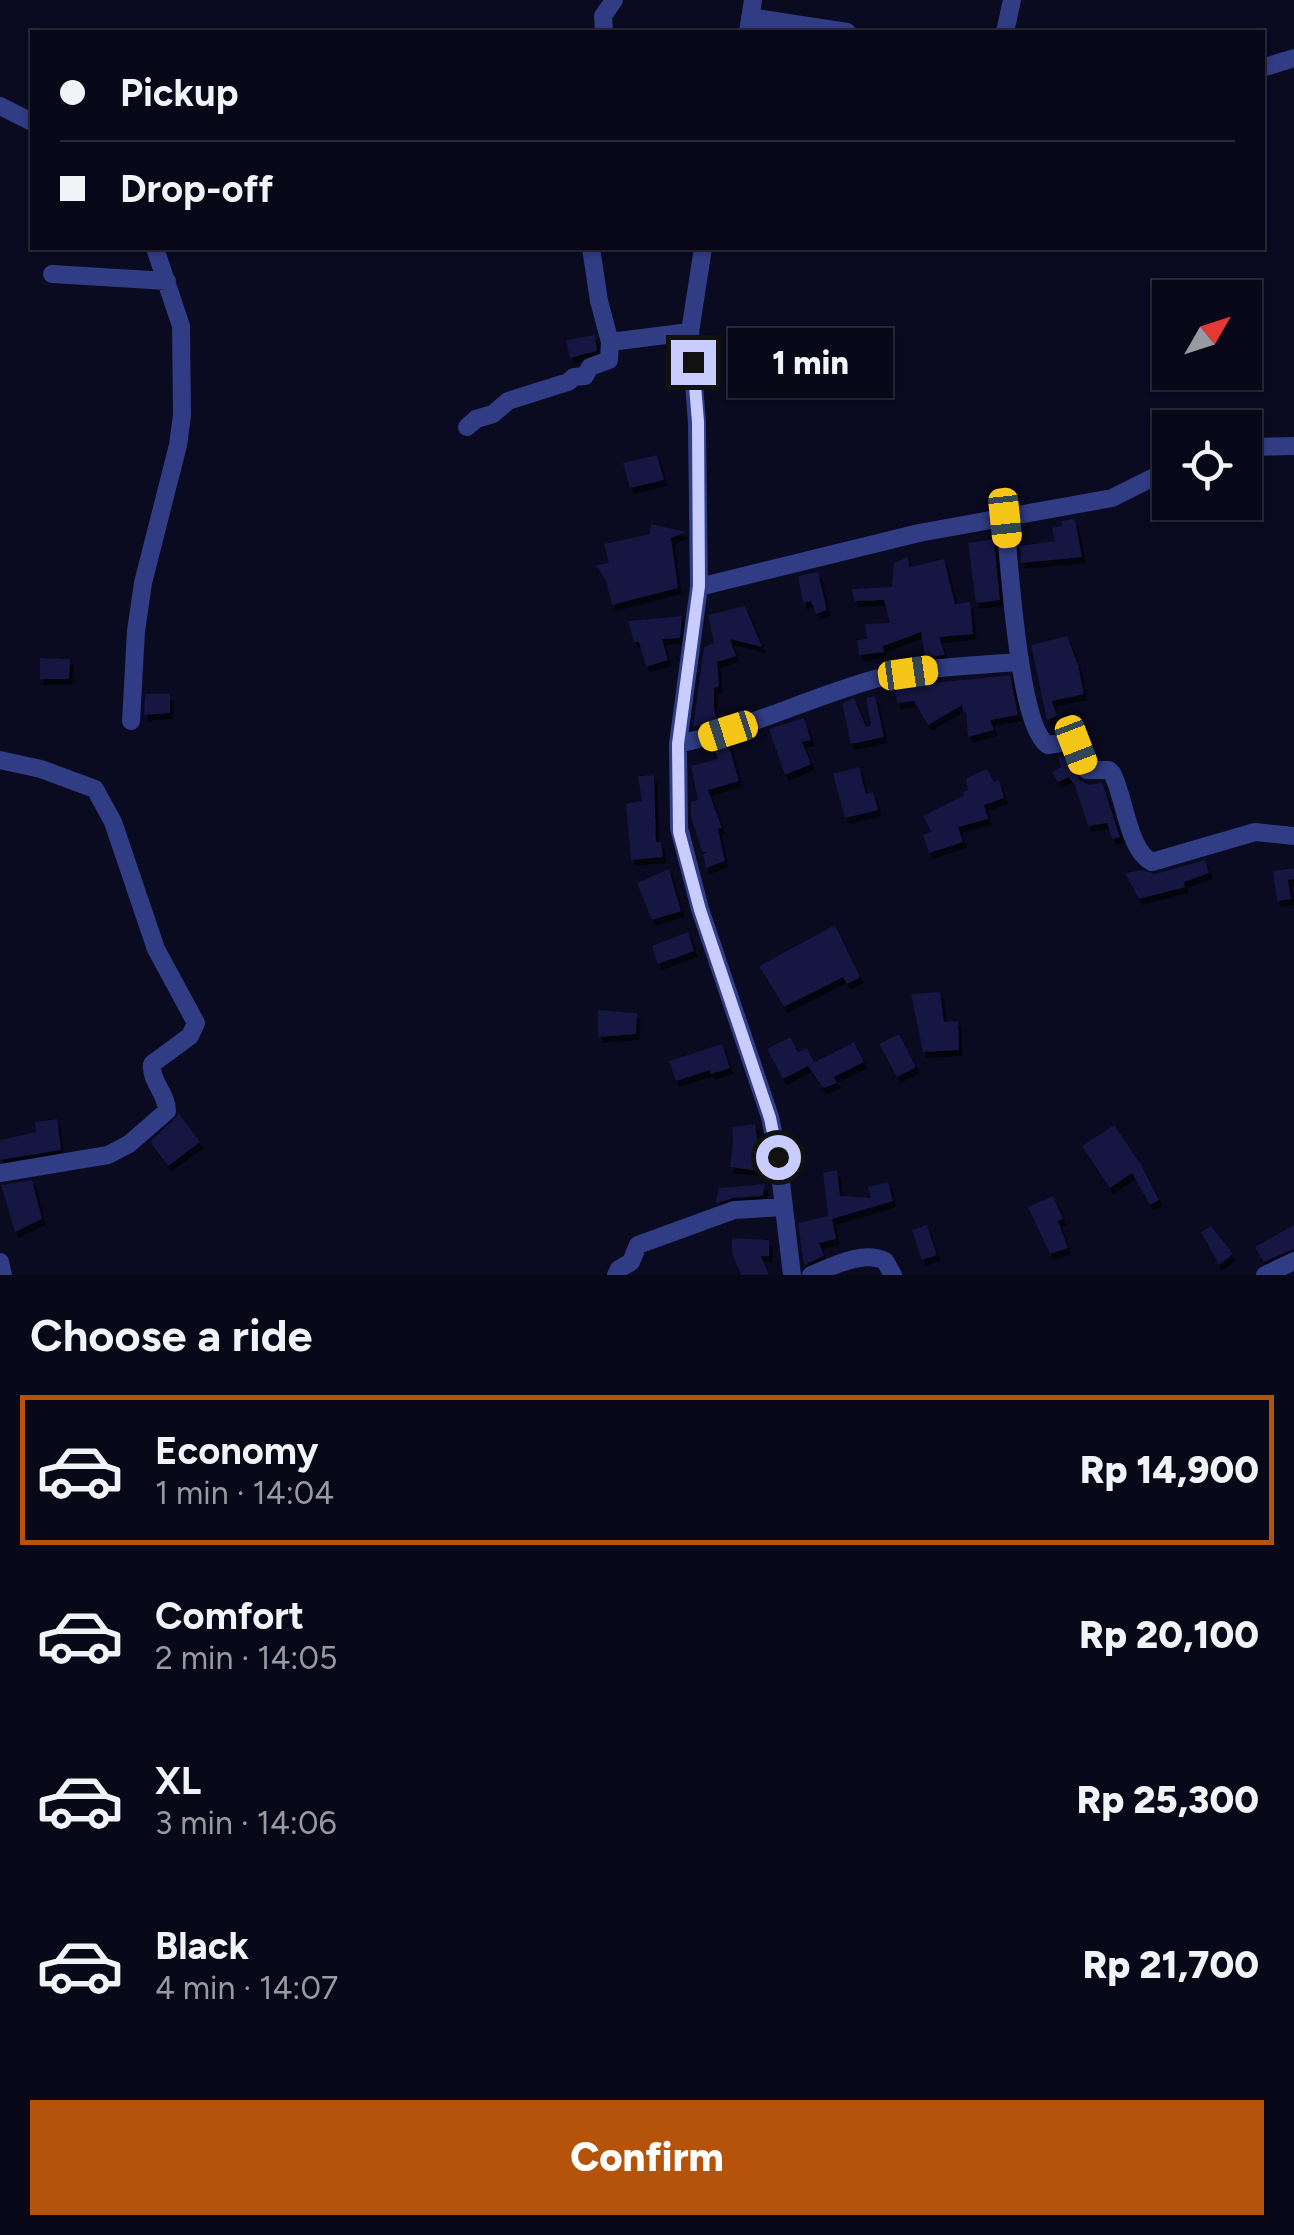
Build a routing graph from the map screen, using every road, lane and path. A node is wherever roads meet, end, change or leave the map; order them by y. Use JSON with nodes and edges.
{"nodes":[{"id":1,"x":614,"y":0,"type":"edge"},
{"id":2,"x":1012,"y":0,"type":"edge"},
{"id":3,"x":750,"y":16,"type":"edge"},
{"id":4,"x":604,"y":30,"type":"edge"},
{"id":5,"x":835,"y":30,"type":"edge"},
{"id":6,"x":1005,"y":30,"type":"edge"},
{"id":7,"x":1294,"y":58,"type":"edge"},
{"id":8,"x":1265,"y":67,"type":"edge"},
{"id":9,"x":0,"y":106,"type":"edge"},
{"id":10,"x":30,"y":121,"type":"edge"},
{"id":11,"x":156,"y":250,"type":"edge"},
{"id":12,"x":591,"y":250,"type":"edge"},
{"id":13,"x":702,"y":250,"type":"edge"},
{"id":14,"x":52,"y":274,"type":"dead end"},
{"id":15,"x":168,"y":281,"type":"junction"},
{"id":16,"x":690,"y":332,"type":"junction"},
{"id":17,"x":610,"y":342,"type":"junction"},
{"id":18,"x":467,"y":426,"type":"dead end"},
{"id":19,"x":1294,"y":446,"type":"edge"},
{"id":20,"x":1262,"y":447,"type":"edge"},
{"id":21,"x":1152,"y":478,"type":"edge"},
{"id":22,"x":1005,"y":518,"type":"junction"},
{"id":23,"x":699,"y":586,"type":"junction"},
{"id":24,"x":1019,"y":662,"type":"junction"},
{"id":25,"x":131,"y":721,"type":"dead end"},
{"id":26,"x":678,"y":744,"type":"junction"},
{"id":27,"x":0,"y":760,"type":"edge"},
{"id":28,"x":1294,"y":836,"type":"edge"},
{"id":29,"x":0,"y":1173,"type":"edge"},
{"id":30,"x":784,"y":1207,"type":"junction"},
{"id":31,"x":1294,"y":1261,"type":"edge"},
{"id":32,"x":0,"y":1262,"type":"edge"},
{"id":33,"x":2,"y":1275,"type":"edge"},
{"id":34,"x":616,"y":1275,"type":"edge"},
{"id":35,"x":792,"y":1275,"type":"edge"},
{"id":36,"x":812,"y":1275,"type":"edge"},
{"id":37,"x":894,"y":1275,"type":"edge"},
{"id":38,"x":1265,"y":1275,"type":"edge"}],
"edges":[{"from":1,"to":4,"type":"street"},
{"from":2,"to":6,"type":"street"},
{"from":3,"to":5,"type":"street"},
{"from":7,"to":8,"type":"street"},
{"from":9,"to":10,"type":"street"},
{"from":11,"to":15,"type":"street"},
{"from":12,"to":17,"type":"street"},
{"from":13,"to":16,"type":"street"},
{"from":14,"to":15,"type":"street"},
{"from":15,"to":25,"type":"street"},
{"from":16,"to":17,"type":"street"},
{"from":16,"to":23,"type":"street"},
{"from":17,"to":18,"type":"street"},
{"from":19,"to":20,"type":"street"},
{"from":21,"to":22,"type":"street"},
{"from":22,"to":23,"type":"street"},
{"from":22,"to":24,"type":"street"},
{"from":23,"to":26,"type":"street"},
{"from":24,"to":26,"type":"street"},
{"from":24,"to":28,"type":"street"},
{"from":26,"to":30,"type":"street"},
{"from":27,"to":29,"type":"street"},
{"from":30,"to":34,"type":"street"},
{"from":30,"to":35,"type":"street"},
{"from":31,"to":38,"type":"street"},
{"from":32,"to":33,"type":"street"},
{"from":36,"to":37,"type":"street"}]}
